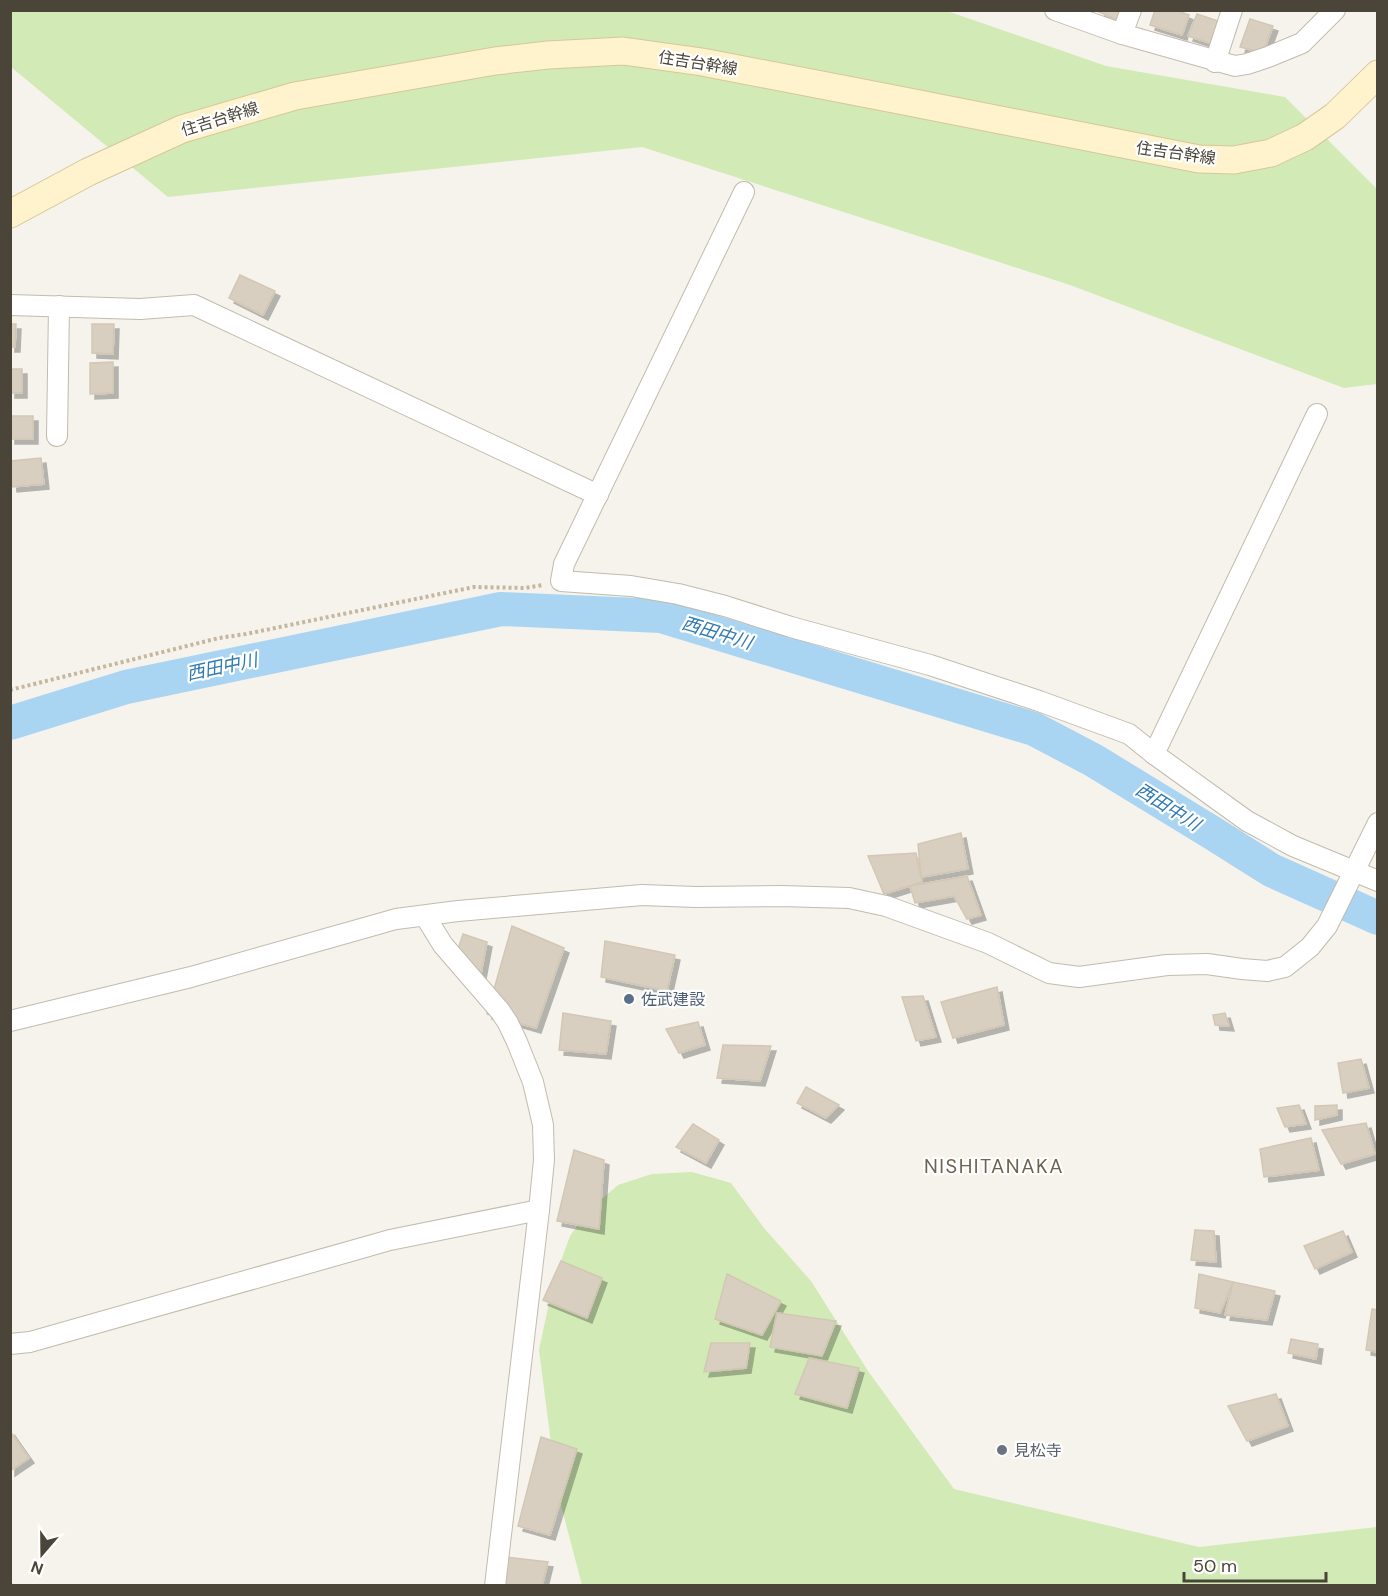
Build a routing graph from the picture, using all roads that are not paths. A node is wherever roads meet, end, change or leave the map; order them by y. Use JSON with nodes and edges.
{"nodes":[{"id":1,"x":1055,"y":10,"type":"edge"},
{"id":2,"x":1131,"y":10,"type":"edge"},
{"id":3,"x":1232,"y":10,"type":"edge"},
{"id":4,"x":1335,"y":10,"type":"edge"},
{"id":5,"x":1122,"y":34,"type":"junction"},
{"id":6,"x":1215,"y":62,"type":"junction"},
{"id":7,"x":1377,"y":74,"type":"edge"},
{"id":8,"x":744,"y":192,"type":"dead end"},
{"id":9,"x":10,"y":214,"type":"edge"},
{"id":10,"x":10,"y":305,"type":"edge"},
{"id":11,"x":59,"y":306,"type":"junction"},
{"id":12,"x":1317,"y":414,"type":"dead end"},
{"id":13,"x":57,"y":436,"type":"dead end"},
{"id":14,"x":598,"y":495,"type":"junction"},
{"id":15,"x":1154,"y":754,"type":"junction"},
{"id":16,"x":1377,"y":823,"type":"edge"},
{"id":17,"x":1351,"y":876,"type":"junction"},
{"id":18,"x":1377,"y":881,"type":"edge"},
{"id":19,"x":425,"y":916,"type":"junction"},
{"id":20,"x":10,"y":1021,"type":"edge"},
{"id":21,"x":539,"y":1210,"type":"junction"},
{"id":22,"x":10,"y":1344,"type":"edge"},
{"id":23,"x":495,"y":1586,"type":"edge"}],
"edges":[{"from":1,"to":5,"type":"street"},
{"from":2,"to":5,"type":"street"},
{"from":3,"to":6,"type":"street"},
{"from":4,"to":6,"type":"street"},
{"from":5,"to":6,"type":"street"},
{"from":7,"to":9,"type":"street","name":"住吉台幹線"},
{"from":8,"to":14,"type":"street"},
{"from":10,"to":11,"type":"street"},
{"from":11,"to":13,"type":"street"},
{"from":11,"to":14,"type":"street"},
{"from":12,"to":15,"type":"street"},
{"from":14,"to":15,"type":"street"},
{"from":15,"to":17,"type":"street"},
{"from":16,"to":17,"type":"street"},
{"from":17,"to":18,"type":"street"},
{"from":17,"to":19,"type":"street"},
{"from":19,"to":20,"type":"street"},
{"from":19,"to":21,"type":"street"},
{"from":21,"to":22,"type":"street"},
{"from":21,"to":23,"type":"street"}]}
